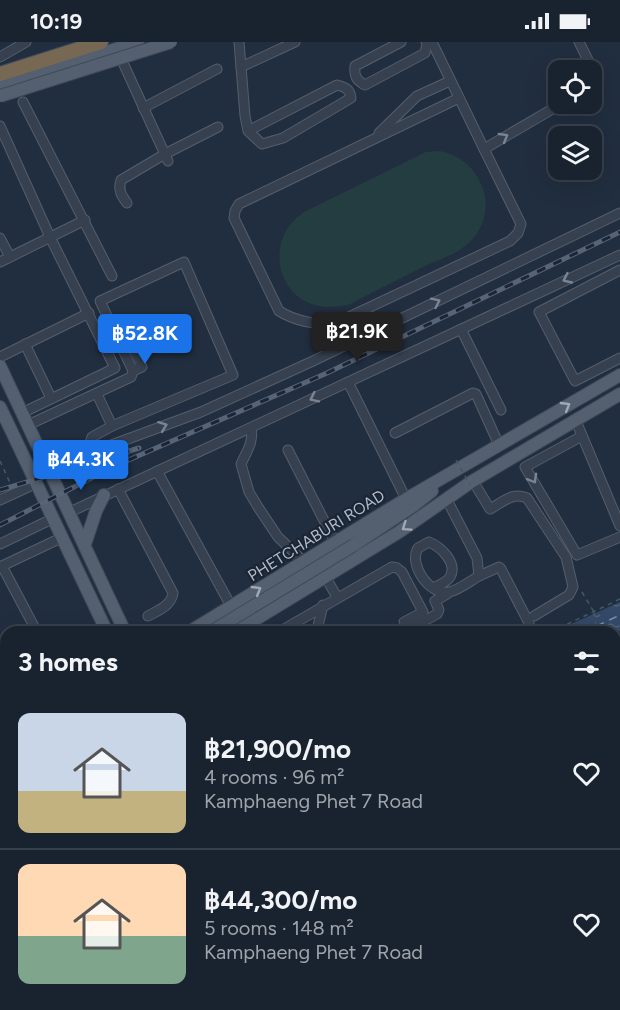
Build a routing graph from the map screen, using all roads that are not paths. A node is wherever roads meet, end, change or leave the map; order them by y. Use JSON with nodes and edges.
{"nodes":[{"id":1,"x":26,"y":42,"type":"edge"},
{"id":2,"x":101,"y":42,"type":"edge"},
{"id":3,"x":138,"y":42,"type":"edge"},
{"id":4,"x":171,"y":42,"type":"edge"},
{"id":5,"x":239,"y":42,"type":"edge"},
{"id":6,"x":295,"y":42,"type":"edge"},
{"id":7,"x":401,"y":42,"type":"edge"},
{"id":8,"x":426,"y":42,"type":"edge"},
{"id":9,"x":432,"y":42,"type":"edge"},
{"id":10,"x":579,"y":42,"type":"edge"},
{"id":11,"x":117,"y":49,"type":"junction"},
{"id":12,"x":0,"y":57,"type":"edge"},
{"id":13,"x":588,"y":60,"type":"edge"},
{"id":14,"x":241,"y":67,"type":"junction"},
{"id":15,"x":217,"y":69,"type":"dead end"},
{"id":16,"x":0,"y":74,"type":"edge"},
{"id":17,"x":450,"y":81,"type":"junction"},
{"id":18,"x":0,"y":86,"type":"edge"},
{"id":19,"x":0,"y":96,"type":"edge"},
{"id":20,"x":459,"y":98,"type":"junction"},
{"id":21,"x":23,"y":102,"type":"dead end"},
{"id":22,"x":143,"y":108,"type":"junction"},
{"id":23,"x":548,"y":112,"type":"edge"},
{"id":24,"x":0,"y":126,"type":"edge"},
{"id":25,"x":218,"y":127,"type":"dead end"},
{"id":26,"x":248,"y":131,"type":"junction"},
{"id":27,"x":373,"y":139,"type":"junction"},
{"id":28,"x":484,"y":149,"type":"junction"},
{"id":29,"x":166,"y":158,"type":"junction"},
{"id":30,"x":126,"y":202,"type":"dead end"},
{"id":31,"x":620,"y":213,"type":"edge"},
{"id":32,"x":85,"y":220,"type":"junction"},
{"id":33,"x":50,"y":237,"type":"junction"},
{"id":34,"x":0,"y":238,"type":"edge"},
{"id":35,"x":620,"y":255,"type":"edge"},
{"id":36,"x":10,"y":257,"type":"junction"},
{"id":37,"x":0,"y":262,"type":"edge"},
{"id":38,"x":620,"y":270,"type":"edge"},
{"id":39,"x":112,"y":276,"type":"dead end"},
{"id":40,"x":531,"y":296,"type":"junction"},
{"id":41,"x":539,"y":312,"type":"junction"},
{"id":42,"x":89,"y":313,"type":"junction"},
{"id":43,"x":461,"y":329,"type":"junction"},
{"id":44,"x":25,"y":344,"type":"junction"},
{"id":45,"x":0,"y":357,"type":"edge"},
{"id":46,"x":620,"y":358,"type":"edge"},
{"id":47,"x":0,"y":366,"type":"edge"},
{"id":48,"x":620,"y":375,"type":"edge"},
{"id":49,"x":580,"y":380,"type":"junction"},
{"id":50,"x":348,"y":382,"type":"junction"},
{"id":51,"x":97,"y":394,"type":"junction"},
{"id":52,"x":587,"y":394,"type":"junction"},
{"id":53,"x":620,"y":394,"type":"edge"},
{"id":54,"x":51,"y":398,"type":"junction"},
{"id":55,"x":0,"y":407,"type":"edge"},
{"id":56,"x":501,"y":410,"type":"dead end"},
{"id":57,"x":22,"y":413,"type":"junction"},
{"id":58,"x":576,"y":421,"type":"junction"},
{"id":59,"x":28,"y":425,"type":"junction"},
{"id":60,"x":112,"y":426,"type":"junction"},
{"id":61,"x":251,"y":428,"type":"junction"},
{"id":62,"x":394,"y":434,"type":"dead end"},
{"id":63,"x":582,"y":436,"type":"junction"},
{"id":64,"x":499,"y":445,"type":"junction"},
{"id":65,"x":288,"y":450,"type":"dead end"},
{"id":66,"x":94,"y":452,"type":"junction"},
{"id":67,"x":49,"y":468,"type":"junction"},
{"id":68,"x":157,"y":471,"type":"junction"},
{"id":69,"x":471,"y":482,"type":"junction"},
{"id":70,"x":37,"y":483,"type":"junction"},
{"id":71,"x":118,"y":489,"type":"junction"},
{"id":72,"x":104,"y":495,"type":"junction"},
{"id":73,"x":446,"y":498,"type":"junction"},
{"id":74,"x":0,"y":500,"type":"edge"},
{"id":75,"x":410,"y":502,"type":"junction"},
{"id":76,"x":70,"y":512,"type":"junction"},
{"id":77,"x":54,"y":518,"type":"junction"},
{"id":78,"x":620,"y":526,"type":"edge"},
{"id":79,"x":63,"y":537,"type":"junction"},
{"id":80,"x":620,"y":537,"type":"edge"},
{"id":81,"x":335,"y":542,"type":"junction"},
{"id":82,"x":0,"y":544,"type":"edge"},
{"id":83,"x":85,"y":544,"type":"junction"},
{"id":84,"x":303,"y":562,"type":"junction"},
{"id":85,"x":479,"y":576,"type":"junction"},
{"id":86,"x":326,"y":578,"type":"junction"},
{"id":87,"x":433,"y":588,"type":"junction"},
{"id":88,"x":451,"y":592,"type":"junction"},
{"id":89,"x":337,"y":597,"type":"junction"},
{"id":90,"x":323,"y":605,"type":"junction"},
{"id":91,"x":230,"y":607,"type":"junction"},
{"id":92,"x":148,"y":616,"type":"dead end"},
{"id":93,"x":534,"y":616,"type":"dead end"},
{"id":94,"x":404,"y":622,"type":"tunnel mouth"},
{"id":95,"x":34,"y":626,"type":"edge"},
{"id":96,"x":104,"y":626,"type":"edge"},
{"id":97,"x":124,"y":626,"type":"edge"},
{"id":98,"x":199,"y":626,"type":"edge"},
{"id":99,"x":221,"y":626,"type":"edge"},
{"id":100,"x":229,"y":626,"type":"edge"},
{"id":101,"x":245,"y":626,"type":"edge"},
{"id":102,"x":289,"y":626,"type":"edge"},
{"id":103,"x":318,"y":626,"type":"edge"},
{"id":104,"x":413,"y":626,"type":"tunnel mouth"},
{"id":105,"x":530,"y":626,"type":"edge"}],
"edges":[{"from":1,"to":12,"type":"street"},
{"from":2,"to":16,"type":"highway"},
{"from":3,"to":11,"type":"main road"},
{"from":4,"to":19,"type":"main road","bridge":true},
{"from":5,"to":14,"type":"street"},
{"from":6,"to":14,"type":"street"},
{"from":7,"to":8,"type":"street"},
{"from":9,"to":17,"type":"street"},
{"from":10,"to":13,"type":"street"},
{"from":11,"to":18,"type":"main road"},
{"from":11,"to":22,"type":"street"},
{"from":14,"to":26,"type":"street"},
{"from":15,"to":22,"type":"street"},
{"from":17,"to":20,"type":"street"},
{"from":17,"to":27,"type":"street"},
{"from":20,"to":27,"type":"street"},
{"from":20,"to":28,"type":"street"},
{"from":21,"to":32,"type":"street"},
{"from":22,"to":29,"type":"street"},
{"from":28,"to":23,"type":"street","one_way":true},
{"from":24,"to":33,"type":"street"},
{"from":25,"to":29,"type":"street"},
{"from":26,"to":26,"type":"street"},
{"from":27,"to":28,"type":"street"},
{"from":29,"to":30,"type":"street"},
{"from":66,"to":31,"type":"street","one_way":true},
{"from":32,"to":33,"type":"street"},
{"from":32,"to":39,"type":"street"},
{"from":33,"to":36,"type":"street"},
{"from":33,"to":42,"type":"street"},
{"from":34,"to":36,"type":"street"},
{"from":35,"to":40,"type":"street","one_way":true},
{"from":36,"to":37,"type":"street"},
{"from":38,"to":41,"type":"street"},
{"from":40,"to":41,"type":"street"},
{"from":40,"to":43,"type":"street"},
{"from":41,"to":49,"type":"street"},
{"from":42,"to":44,"type":"street"},
{"from":42,"to":54,"type":"street"},
{"from":43,"to":50,"type":"street"},
{"from":43,"to":56,"type":"street"},
{"from":44,"to":45,"type":"street"},
{"from":44,"to":54,"type":"street"},
{"from":46,"to":49,"type":"street"},
{"from":47,"to":57,"type":"main road"},
{"from":48,"to":52,"type":"main road","name":"PHETCHABURI ROAD"},
{"from":49,"to":52,"type":"street"},
{"from":50,"to":61,"type":"street","one_way":true},
{"from":50,"to":75,"type":"street"},
{"from":51,"to":59,"type":"street"},
{"from":51,"to":60,"type":"street"},
{"from":51,"to":60,"type":"street"},
{"from":64,"to":52,"type":"main road","name":"PHETCHABURI ROAD","one_way":true},
{"from":53,"to":58,"type":"main road","name":"PHETCHABURI ROAD"},
{"from":54,"to":57,"type":"street"},
{"from":55,"to":70,"type":"main road"},
{"from":57,"to":59,"type":"main road"},
{"from":58,"to":63,"type":"street"},
{"from":58,"to":69,"type":"main road","name":"PHETCHABURI ROAD"},
{"from":59,"to":67,"type":"main road"},
{"from":60,"to":66,"type":"street"},
{"from":61,"to":68,"type":"street"},
{"from":61,"to":84,"type":"street"},
{"from":62,"to":64,"type":"street"},
{"from":63,"to":78,"type":"street"},
{"from":63,"to":80,"type":"street","one_way":true},
{"from":64,"to":75,"type":"main road","name":"PHETCHABURI ROAD"},
{"from":65,"to":81,"type":"street"},
{"from":66,"to":67,"type":"street"},
{"from":67,"to":76,"type":"main road"},
{"from":68,"to":71,"type":"street"},
{"from":68,"to":91,"type":"street"},
{"from":69,"to":73,"type":"main road","name":"PHETCHABURI ROAD"},
{"from":69,"to":75,"type":"main road","name":"PHETCHABURI ROAD"},
{"from":69,"to":93,"type":"street"},
{"from":70,"to":74,"type":"street"},
{"from":70,"to":77,"type":"main road"},
{"from":71,"to":72,"type":"street"},
{"from":71,"to":92,"type":"street"},
{"from":72,"to":76,"type":"street"},
{"from":72,"to":83,"type":"main road"},
{"from":73,"to":85,"type":"street"},
{"from":73,"to":86,"type":"main road","name":"PHETCHABURI ROAD","one_way":true},
{"from":75,"to":81,"type":"main road","name":"PHETCHABURI ROAD"},
{"from":75,"to":99,"type":"main road","name":"PHETCHABURI ROAD","bridge":true},
{"from":76,"to":83,"type":"main road"},
{"from":77,"to":79,"type":"main road"},
{"from":77,"to":82,"type":"street"},
{"from":79,"to":95,"type":"street"},
{"from":79,"to":96,"type":"main road"},
{"from":81,"to":84,"type":"main road","name":"PHETCHABURI ROAD"},
{"from":83,"to":97,"type":"main road"},
{"from":91,"to":84,"type":"main road","name":"PHETCHABURI ROAD","one_way":true},
{"from":85,"to":88,"type":"street"},
{"from":85,"to":105,"type":"street"},
{"from":86,"to":89,"type":"street"},
{"from":86,"to":101,"type":"main road","name":"PHETCHABURI ROAD"},
{"from":87,"to":87,"type":"street"},
{"from":87,"to":88,"type":"street"},
{"from":88,"to":104,"type":"street"},
{"from":89,"to":90,"type":"street"},
{"from":89,"to":94,"type":"street"},
{"from":90,"to":102,"type":"street"},
{"from":90,"to":103,"type":"street"},
{"from":91,"to":98,"type":"main road","name":"PHETCHABURI ROAD"},
{"from":91,"to":100,"type":"main road"}]}
